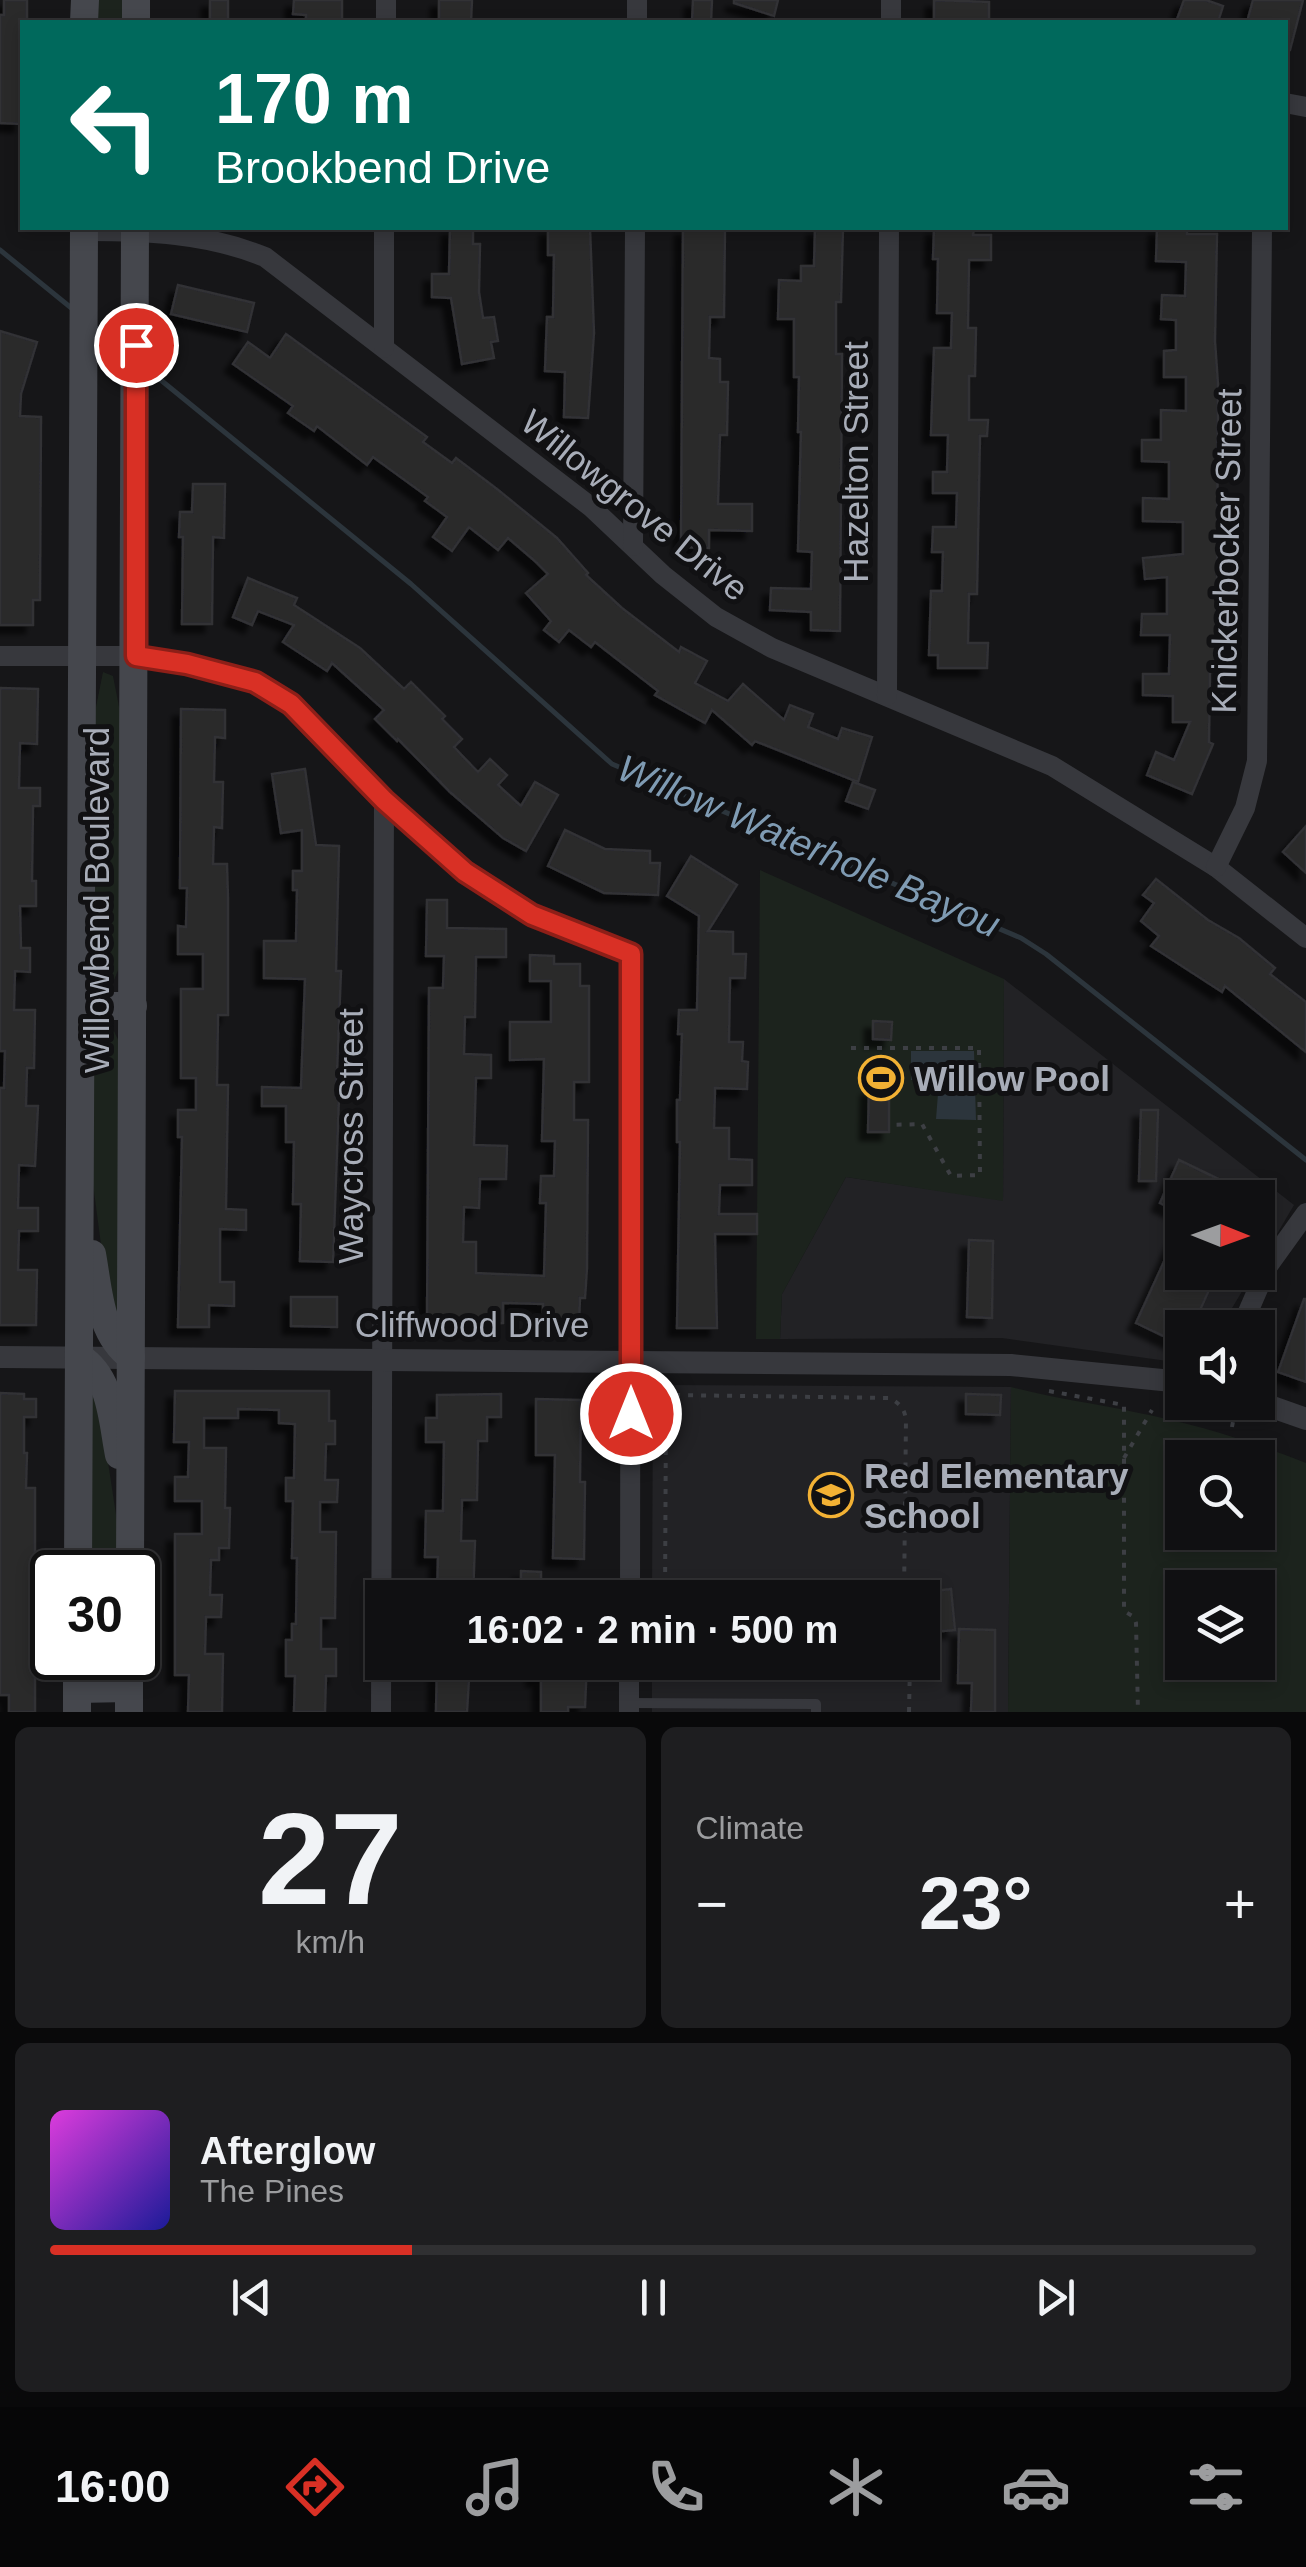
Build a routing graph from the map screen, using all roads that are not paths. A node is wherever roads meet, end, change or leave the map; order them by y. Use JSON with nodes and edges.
{"nodes":[{"id":1,"x":84,"y":230,"type":"edge"},
{"id":2,"x":135,"y":230,"type":"edge"},
{"id":3,"x":143,"y":230,"type":"edge"},
{"id":4,"x":384,"y":230,"type":"edge"},
{"id":5,"x":635,"y":230,"type":"edge"},
{"id":6,"x":889,"y":230,"type":"edge"},
{"id":7,"x":1262,"y":230,"type":"edge"},
{"id":8,"x":384,"y":348,"type":"junction"},
{"id":9,"x":633,"y":546,"type":"junction"},
{"id":10,"x":0,"y":656,"type":"edge"},
{"id":11,"x":84,"y":656,"type":"junction"},
{"id":12,"x":136,"y":656,"type":"junction"},
{"id":13,"x":886,"y":696,"type":"junction"},
{"id":14,"x":384,"y":800,"type":"junction"},
{"id":15,"x":1216,"y":868,"type":"junction"},
{"id":16,"x":1306,"y":938,"type":"edge"},
{"id":17,"x":81,"y":1006,"type":"junction"},
{"id":18,"x":133,"y":1006,"type":"junction"},
{"id":19,"x":80,"y":1184,"type":"junction"},
{"id":20,"x":1306,"y":1213,"type":"edge"},
{"id":21,"x":1249,"y":1310,"type":"edge"},
{"id":22,"x":0,"y":1357,"type":"edge"},
{"id":23,"x":79,"y":1357,"type":"junction"},
{"id":24,"x":130,"y":1357,"type":"junction"},
{"id":25,"x":382,"y":1358,"type":"junction"},
{"id":26,"x":631,"y":1360,"type":"junction"},
{"id":27,"x":1165,"y":1380,"type":"edge"},
{"id":28,"x":1275,"y":1412,"type":"edge"},
{"id":29,"x":1306,"y":1420,"type":"edge"},
{"id":30,"x":130,"y":1510,"type":"junction"},
{"id":31,"x":78,"y":1550,"type":"edge"},
{"id":32,"x":130,"y":1550,"type":"edge"},
{"id":33,"x":630,"y":1580,"type":"edge"},
{"id":34,"x":630,"y":1680,"type":"edge"},
{"id":35,"x":77,"y":1700,"type":"edge"},
{"id":36,"x":129,"y":1700,"type":"edge"},
{"id":37,"x":629,"y":1707,"type":"edge"},
{"id":38,"x":381,"y":1712,"type":"edge"},
{"id":39,"x":816,"y":1712,"type":"edge"}],
"edges":[{"from":1,"to":11,"type":"main road","name":"Willowbend Boulevard"},
{"from":2,"to":12,"type":"main road","name":"Willowbend Boulevard"},
{"from":3,"to":8,"type":"street","name":"Willowgrove Drive"},
{"from":4,"to":8,"type":"street"},
{"from":5,"to":9,"type":"street"},
{"from":6,"to":13,"type":"street","name":"Hazelton Street"},
{"from":7,"to":15,"type":"street","name":"Knickerbocker Street"},
{"from":8,"to":9,"type":"street","name":"Willowgrove Drive"},
{"from":9,"to":13,"type":"street","name":"Willowgrove Drive"},
{"from":10,"to":11,"type":"street"},
{"from":11,"to":12,"type":"street"},
{"from":11,"to":17,"type":"main road","name":"Willowbend Boulevard"},
{"from":12,"to":14,"type":"street"},
{"from":12,"to":18,"type":"main road","name":"Willowbend Boulevard"},
{"from":13,"to":15,"type":"street","name":"Willowgrove Drive"},
{"from":14,"to":25,"type":"street","name":"Waycross Street"},
{"from":14,"to":26,"type":"street"},
{"from":15,"to":16,"type":"street","name":"Willowgrove Drive"},
{"from":17,"to":18,"type":"main road"},
{"from":17,"to":19,"type":"main road","name":"Willowbend Boulevard"},
{"from":18,"to":24,"type":"main road","name":"Willowbend Boulevard"},
{"from":19,"to":23,"type":"main road","name":"Willowbend Boulevard"},
{"from":19,"to":24,"type":"main road"},
{"from":20,"to":21,"type":"street"},
{"from":22,"to":23,"type":"street","name":"Cliffwood Drive"},
{"from":23,"to":24,"type":"street","name":"Cliffwood Drive"},
{"from":23,"to":30,"type":"main road"},
{"from":23,"to":31,"type":"main road","name":"Willowbend Boulevard"},
{"from":24,"to":25,"type":"street","name":"Cliffwood Drive"},
{"from":24,"to":30,"type":"main road","name":"Willowbend Boulevard"},
{"from":25,"to":26,"type":"street","name":"Cliffwood Drive"},
{"from":25,"to":38,"type":"street","name":"Waycross Street"},
{"from":26,"to":27,"type":"street","name":"Cliffwood Drive"},
{"from":26,"to":33,"type":"street"},
{"from":28,"to":29,"type":"street"},
{"from":30,"to":32,"type":"main road","name":"Willowbend Boulevard"},
{"from":34,"to":37,"type":"street"},
{"from":35,"to":36,"type":"main road"},
{"from":37,"to":39,"type":"lane"}]}
